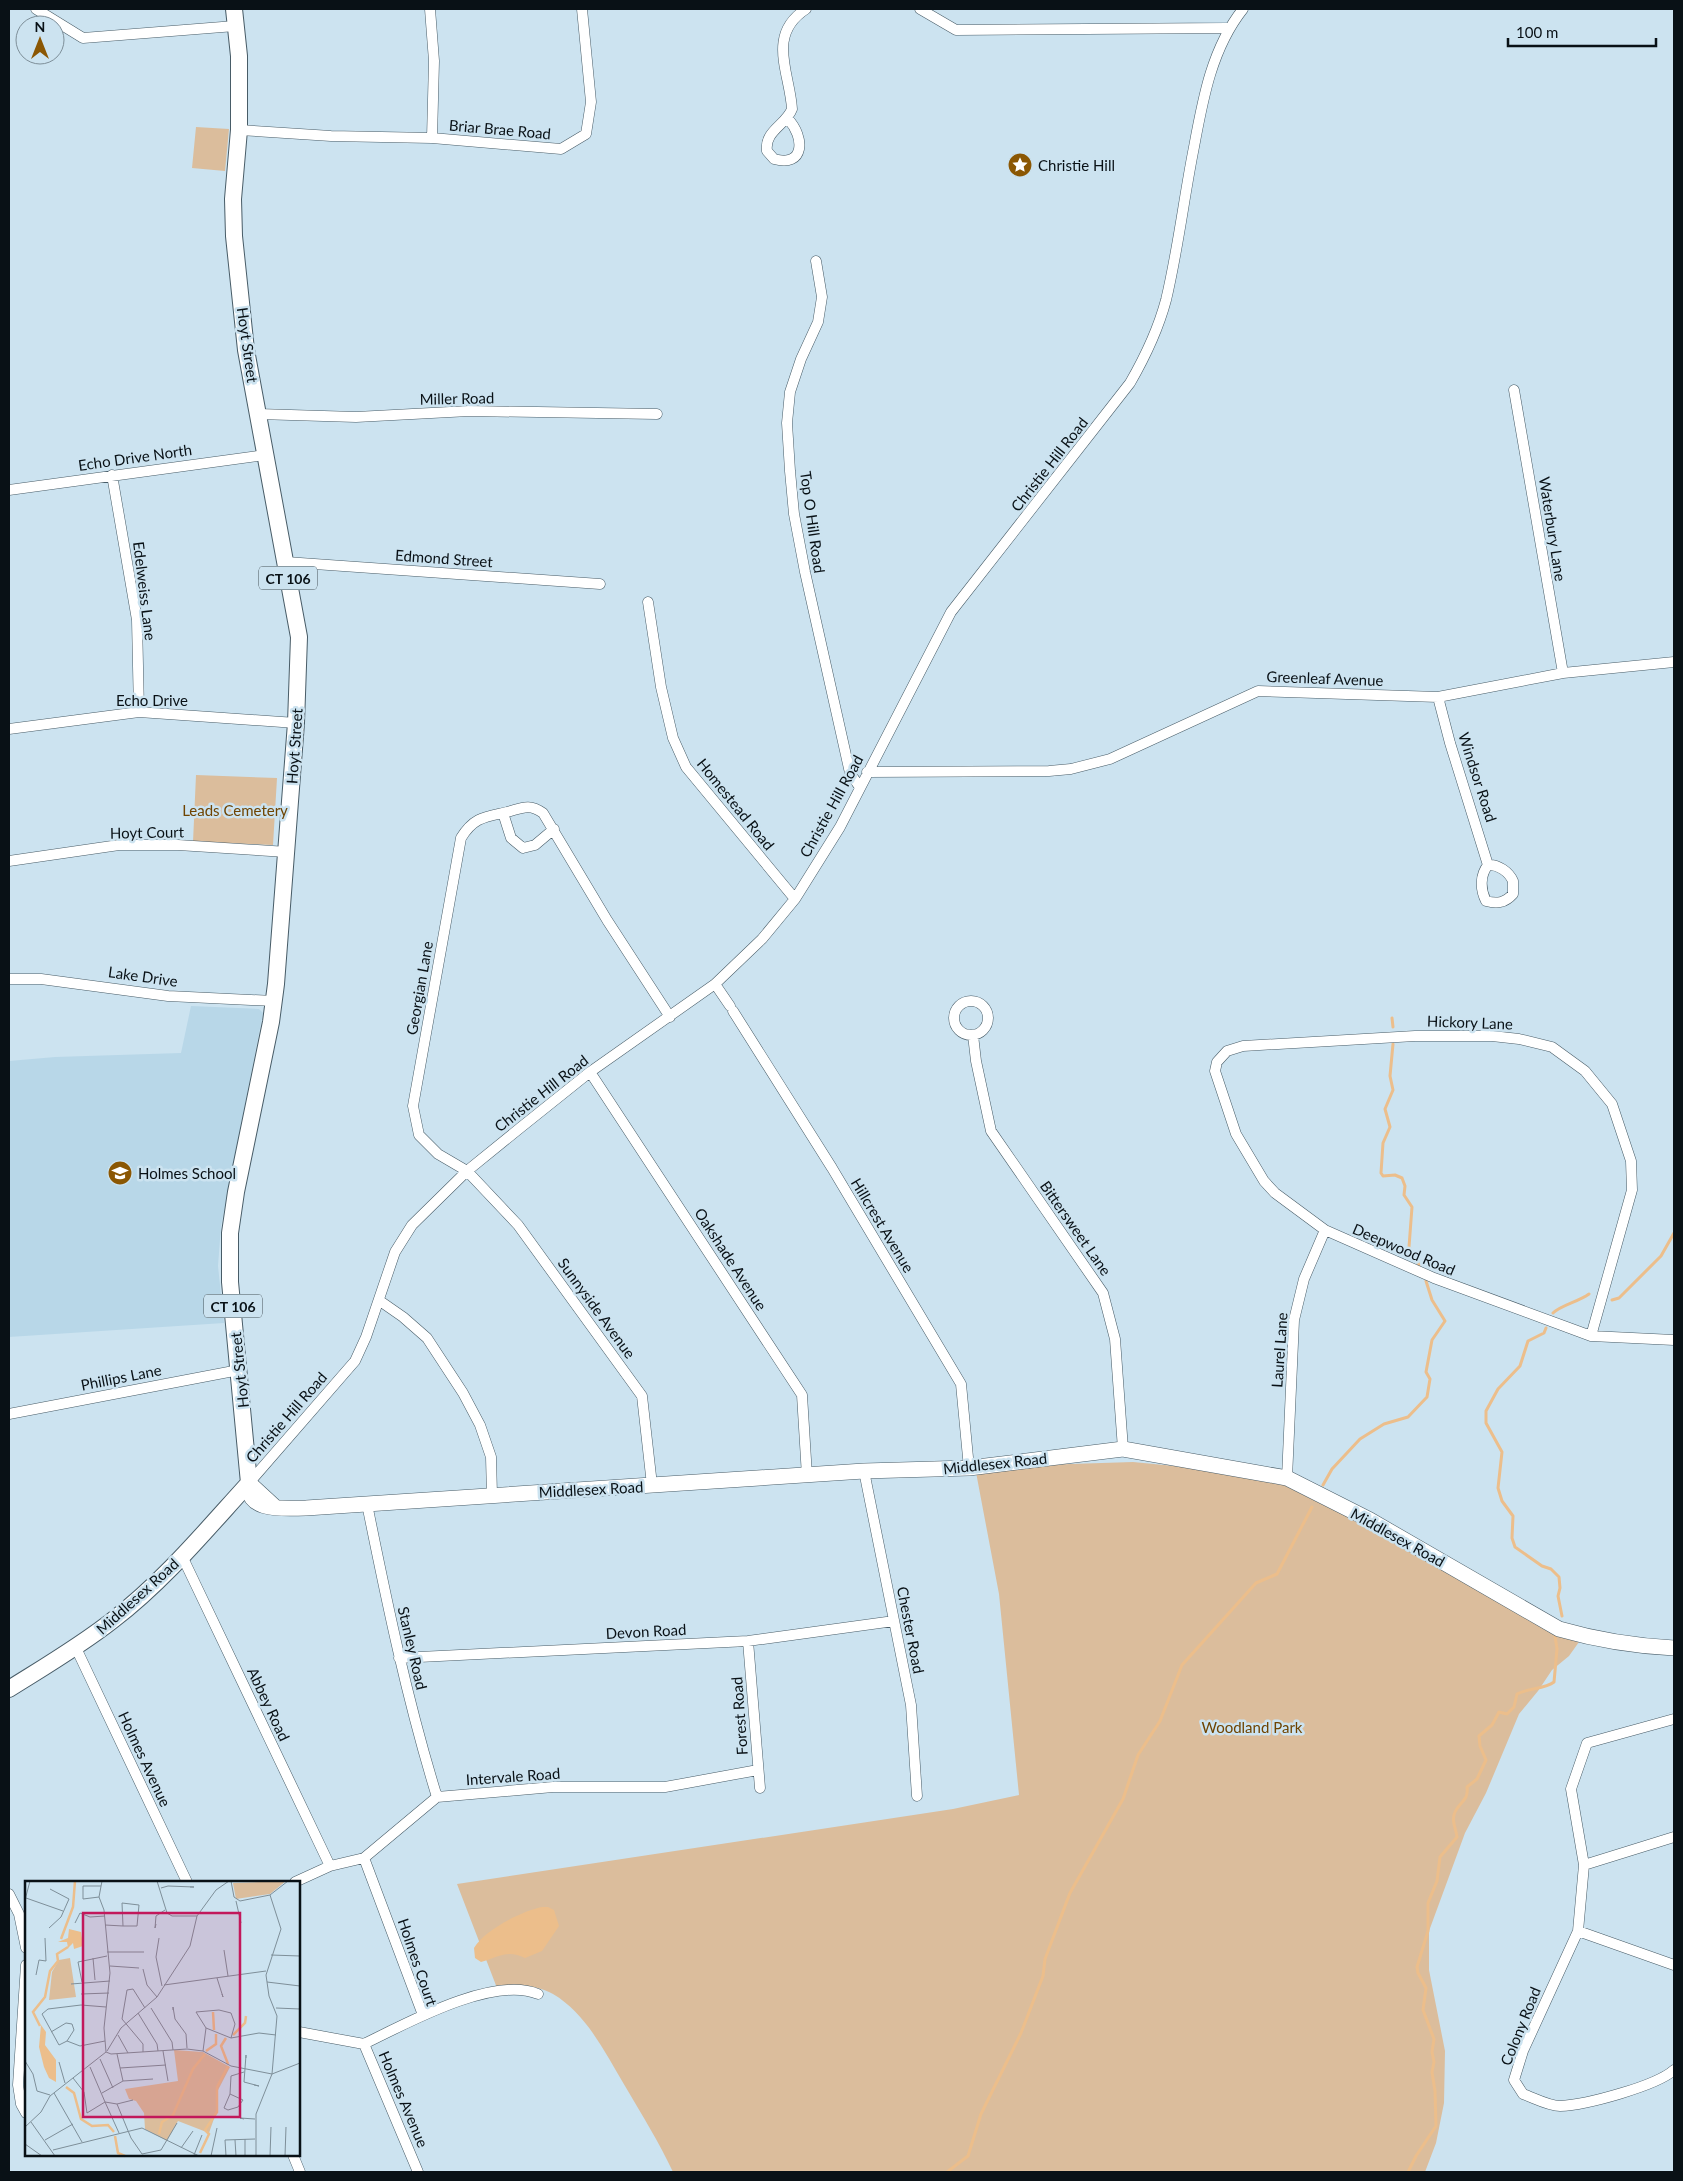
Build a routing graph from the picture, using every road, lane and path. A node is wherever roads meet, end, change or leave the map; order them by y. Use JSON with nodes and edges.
{"nodes":[{"id":1,"x":36,"y":9,"type":"edge"},
{"id":2,"x":234,"y":9,"type":"edge"},
{"id":3,"x":430,"y":9,"type":"edge"},
{"id":4,"x":582,"y":9,"type":"edge"},
{"id":5,"x":806,"y":9,"type":"edge"},
{"id":6,"x":920,"y":9,"type":"edge"},
{"id":7,"x":1243,"y":9,"type":"edge"},
{"id":8,"x":236,"y":26,"type":"junction"},
{"id":9,"x":1228,"y":28,"type":"junction"},
{"id":10,"x":788,"y":119,"type":"dead end"},
{"id":11,"x":239,"y":130,"type":"junction"},
{"id":12,"x":432,"y":138,"type":"junction"},
{"id":13,"x":816,"y":261,"type":"dead end"},
{"id":14,"x":1514,"y":390,"type":"dead end"},
{"id":15,"x":258,"y":414,"type":"junction"},
{"id":16,"x":657,"y":414,"type":"dead end"},
{"id":17,"x":265,"y":455,"type":"junction"},
{"id":18,"x":112,"y":475,"type":"junction"},
{"id":19,"x":9,"y":490,"type":"edge"},
{"id":20,"x":286,"y":562,"type":"junction"},
{"id":21,"x":600,"y":584,"type":"dead end"},
{"id":22,"x":648,"y":602,"type":"dead end"},
{"id":23,"x":1674,"y":662,"type":"edge"},
{"id":24,"x":1563,"y":673,"type":"junction"},
{"id":25,"x":1438,"y":697,"type":"junction"},
{"id":26,"x":139,"y":712,"type":"junction"},
{"id":27,"x":296,"y":723,"type":"junction"},
{"id":28,"x":9,"y":729,"type":"edge"},
{"id":29,"x":867,"y":772,"type":"junction"},
{"id":30,"x":859,"y":786,"type":"junction"},
{"id":31,"x":503,"y":813,"type":"junction"},
{"id":32,"x":554,"y":829,"type":"junction"},
{"id":33,"x":287,"y":852,"type":"junction"},
{"id":34,"x":9,"y":861,"type":"edge"},
{"id":35,"x":1488,"y":865,"type":"dead end"},
{"id":36,"x":795,"y":899,"type":"junction"},
{"id":37,"x":9,"y":979,"type":"edge"},
{"id":38,"x":715,"y":984,"type":"junction"},
{"id":39,"x":274,"y":1001,"type":"junction"},
{"id":40,"x":670,"y":1017,"type":"junction"},
{"id":41,"x":973,"y":1034,"type":"dead end"},
{"id":42,"x":1217,"y":1062,"type":"joint"},
{"id":43,"x":590,"y":1072,"type":"junction"},
{"id":44,"x":468,"y":1171,"type":"junction"},
{"id":45,"x":1325,"y":1230,"type":"junction"},
{"id":46,"x":380,"y":1301,"type":"junction"},
{"id":47,"x":1591,"y":1336,"type":"junction"},
{"id":48,"x":1674,"y":1340,"type":"edge"},
{"id":49,"x":239,"y":1370,"type":"junction"},
{"id":50,"x":9,"y":1414,"type":"edge"},
{"id":51,"x":1123,"y":1449,"type":"junction"},
{"id":52,"x":969,"y":1468,"type":"junction"},
{"id":53,"x":864,"y":1471,"type":"junction"},
{"id":54,"x":807,"y":1476,"type":"junction"},
{"id":55,"x":1287,"y":1478,"type":"junction"},
{"id":56,"x":249,"y":1483,"type":"junction"},
{"id":57,"x":652,"y":1485,"type":"junction"},
{"id":58,"x":492,"y":1495,"type":"junction"},
{"id":59,"x":367,"y":1504,"type":"junction"},
{"id":60,"x":182,"y":1556,"type":"junction"},
{"id":61,"x":894,"y":1621,"type":"junction"},
{"id":62,"x":748,"y":1641,"type":"junction"},
{"id":63,"x":76,"y":1648,"type":"junction"},
{"id":64,"x":1674,"y":1648,"type":"edge"},
{"id":65,"x":399,"y":1658,"type":"junction"},
{"id":66,"x":9,"y":1689,"type":"edge"},
{"id":67,"x":1674,"y":1719,"type":"edge"},
{"id":68,"x":758,"y":1770,"type":"junction"},
{"id":69,"x":760,"y":1788,"type":"dead end"},
{"id":70,"x":916,"y":1796,"type":"dead end"},
{"id":71,"x":437,"y":1797,"type":"junction"},
{"id":72,"x":1674,"y":1837,"type":"edge"},
{"id":73,"x":364,"y":1858,"type":"junction"},
{"id":74,"x":1584,"y":1865,"type":"junction"},
{"id":75,"x":330,"y":1866,"type":"junction"},
{"id":76,"x":186,"y":1881,"type":"edge"},
{"id":77,"x":297,"y":1881,"type":"edge"},
{"id":78,"x":9,"y":1894,"type":"edge"},
{"id":79,"x":1578,"y":1931,"type":"junction"},
{"id":80,"x":25,"y":1943,"type":"edge"},
{"id":81,"x":1674,"y":1966,"type":"edge"},
{"id":82,"x":25,"y":1980,"type":"edge"},
{"id":83,"x":538,"y":1994,"type":"dead end"},
{"id":84,"x":423,"y":2015,"type":"junction"},
{"id":85,"x":300,"y":2032,"type":"edge"},
{"id":86,"x":364,"y":2044,"type":"junction"},
{"id":87,"x":1674,"y":2070,"type":"edge"},
{"id":88,"x":25,"y":2112,"type":"edge"},
{"id":89,"x":293,"y":2156,"type":"edge"},
{"id":90,"x":300,"y":2172,"type":"edge"},
{"id":91,"x":418,"y":2172,"type":"edge"}],
"edges":[{"from":1,"to":8,"type":"street"},
{"from":2,"to":8,"type":"main road","name":"Hoyt Street","number":"CT 106"},
{"from":3,"to":12,"type":"street","name":"Briar Brae Road"},
{"from":4,"to":12,"type":"street","name":"Briar Brae Road"},
{"from":5,"to":10,"type":"street"},
{"from":6,"to":9,"type":"street"},
{"from":7,"to":9,"type":"street","name":"Christie Hill Road"},
{"from":8,"to":11,"type":"main road","name":"Hoyt Street","number":"CT 106"},
{"from":9,"to":29,"type":"street","name":"Christie Hill Road"},
{"from":11,"to":12,"type":"street","name":"Briar Brae Road"},
{"from":11,"to":15,"type":"main road","name":"Hoyt Street","number":"CT 106"},
{"from":13,"to":30,"type":"street","name":"Top O Hill Road"},
{"from":14,"to":24,"type":"street","name":"Waterbury Lane"},
{"from":15,"to":16,"type":"street","name":"Miller Road"},
{"from":15,"to":17,"type":"main road","name":"Hoyt Street","number":"CT 106"},
{"from":17,"to":18,"type":"street","name":"Echo Drive North"},
{"from":17,"to":20,"type":"main road","name":"Hoyt Street","number":"CT 106"},
{"from":18,"to":19,"type":"street","name":"Echo Drive North"},
{"from":18,"to":26,"type":"street","name":"Edelweiss Lane"},
{"from":20,"to":21,"type":"street","name":"Edmond Street"},
{"from":20,"to":27,"type":"main road","name":"Hoyt Street","number":"CT 106"},
{"from":22,"to":36,"type":"street","name":"Homestead Road"},
{"from":23,"to":24,"type":"street","name":"Greenleaf Avenue"},
{"from":24,"to":25,"type":"street","name":"Greenleaf Avenue"},
{"from":25,"to":29,"type":"street","name":"Greenleaf Avenue"},
{"from":25,"to":35,"type":"street","name":"Windsor Road"},
{"from":26,"to":27,"type":"street","name":"Echo Drive"},
{"from":26,"to":28,"type":"street","name":"Echo Drive"},
{"from":27,"to":33,"type":"main road","name":"Hoyt Street","number":"CT 106"},
{"from":29,"to":30,"type":"street","name":"Christie Hill Road"},
{"from":30,"to":36,"type":"street","name":"Christie Hill Road"},
{"from":31,"to":32,"type":"street","name":"Georgian Lane"},
{"from":31,"to":32,"type":"street"},
{"from":31,"to":44,"type":"street","name":"Georgian Lane"},
{"from":32,"to":40,"type":"street","name":"Georgian Lane"},
{"from":33,"to":34,"type":"street","name":"Hoyt Court"},
{"from":33,"to":39,"type":"main road","name":"Hoyt Street","number":"CT 106"},
{"from":36,"to":38,"type":"street","name":"Christie Hill Road"},
{"from":37,"to":39,"type":"street","name":"Lake Drive"},
{"from":38,"to":40,"type":"street","name":"Christie Hill Road"},
{"from":38,"to":52,"type":"street","name":"Hillcrest Avenue"},
{"from":39,"to":49,"type":"main road","name":"Hoyt Street","number":"CT 106"},
{"from":40,"to":43,"type":"street","name":"Christie Hill Road"},
{"from":41,"to":51,"type":"street","name":"Bittersweet Lane"},
{"from":42,"to":45,"type":"street","name":"Deepwood Road"},
{"from":42,"to":47,"type":"street","name":"Hickory Lane"},
{"from":43,"to":44,"type":"street","name":"Christie Hill Road"},
{"from":43,"to":54,"type":"street","name":"Oakshade Avenue"},
{"from":44,"to":46,"type":"street","name":"Christie Hill Road"},
{"from":44,"to":57,"type":"street","name":"Sunnyside Avenue"},
{"from":45,"to":47,"type":"street","name":"Deepwood Road"},
{"from":45,"to":55,"type":"street","name":"Laurel Lane"},
{"from":46,"to":56,"type":"street","name":"Christie Hill Road"},
{"from":46,"to":58,"type":"street"},
{"from":47,"to":48,"type":"street","name":"Deepwood Road"},
{"from":49,"to":50,"type":"street","name":"Phillips Lane"},
{"from":49,"to":56,"type":"main road","name":"Hoyt Street","number":"CT 106"},
{"from":51,"to":52,"type":"street","name":"Middlesex Road"},
{"from":51,"to":55,"type":"street","name":"Middlesex Road"},
{"from":52,"to":53,"type":"street","name":"Middlesex Road"},
{"from":53,"to":54,"type":"street","name":"Middlesex Road"},
{"from":53,"to":61,"type":"street","name":"Chester Road"},
{"from":54,"to":57,"type":"street","name":"Middlesex Road"},
{"from":55,"to":64,"type":"street","name":"Middlesex Road"},
{"from":56,"to":59,"type":"street","name":"Middlesex Road"},
{"from":56,"to":60,"type":"main road","name":"Middlesex Road"},
{"from":57,"to":58,"type":"street","name":"Middlesex Road"},
{"from":58,"to":59,"type":"street","name":"Middlesex Road"},
{"from":59,"to":65,"type":"street","name":"Stanley Road"},
{"from":60,"to":63,"type":"main road","name":"Middlesex Road"},
{"from":60,"to":75,"type":"street","name":"Abbey Road"},
{"from":61,"to":62,"type":"street","name":"Devon Road"},
{"from":61,"to":70,"type":"street","name":"Chester Road"},
{"from":62,"to":65,"type":"street","name":"Devon Road"},
{"from":62,"to":68,"type":"street","name":"Forest Road"},
{"from":63,"to":66,"type":"main road","name":"Middlesex Road"},
{"from":63,"to":76,"type":"street","name":"Holmes Avenue"},
{"from":65,"to":71,"type":"street","name":"Stanley Road"},
{"from":67,"to":74,"type":"street","name":"Colony Road"},
{"from":68,"to":69,"type":"street","name":"Forest Road"},
{"from":68,"to":71,"type":"street","name":"Intervale Road"},
{"from":71,"to":73,"type":"street"},
{"from":72,"to":74,"type":"street"},
{"from":73,"to":75,"type":"street"},
{"from":73,"to":84,"type":"street","name":"Holmes Court"},
{"from":74,"to":79,"type":"street","name":"Colony Road"},
{"from":75,"to":77,"type":"street"},
{"from":78,"to":80,"type":"street"},
{"from":79,"to":81,"type":"street"},
{"from":79,"to":87,"type":"street","name":"Colony Road"},
{"from":82,"to":88,"type":"street"},
{"from":83,"to":84,"type":"street"},
{"from":84,"to":86,"type":"street","name":"Holmes Court"},
{"from":85,"to":86,"type":"street","name":"Holmes Avenue"},
{"from":86,"to":91,"type":"street","name":"Holmes Avenue"},
{"from":89,"to":90,"type":"street"}]}
